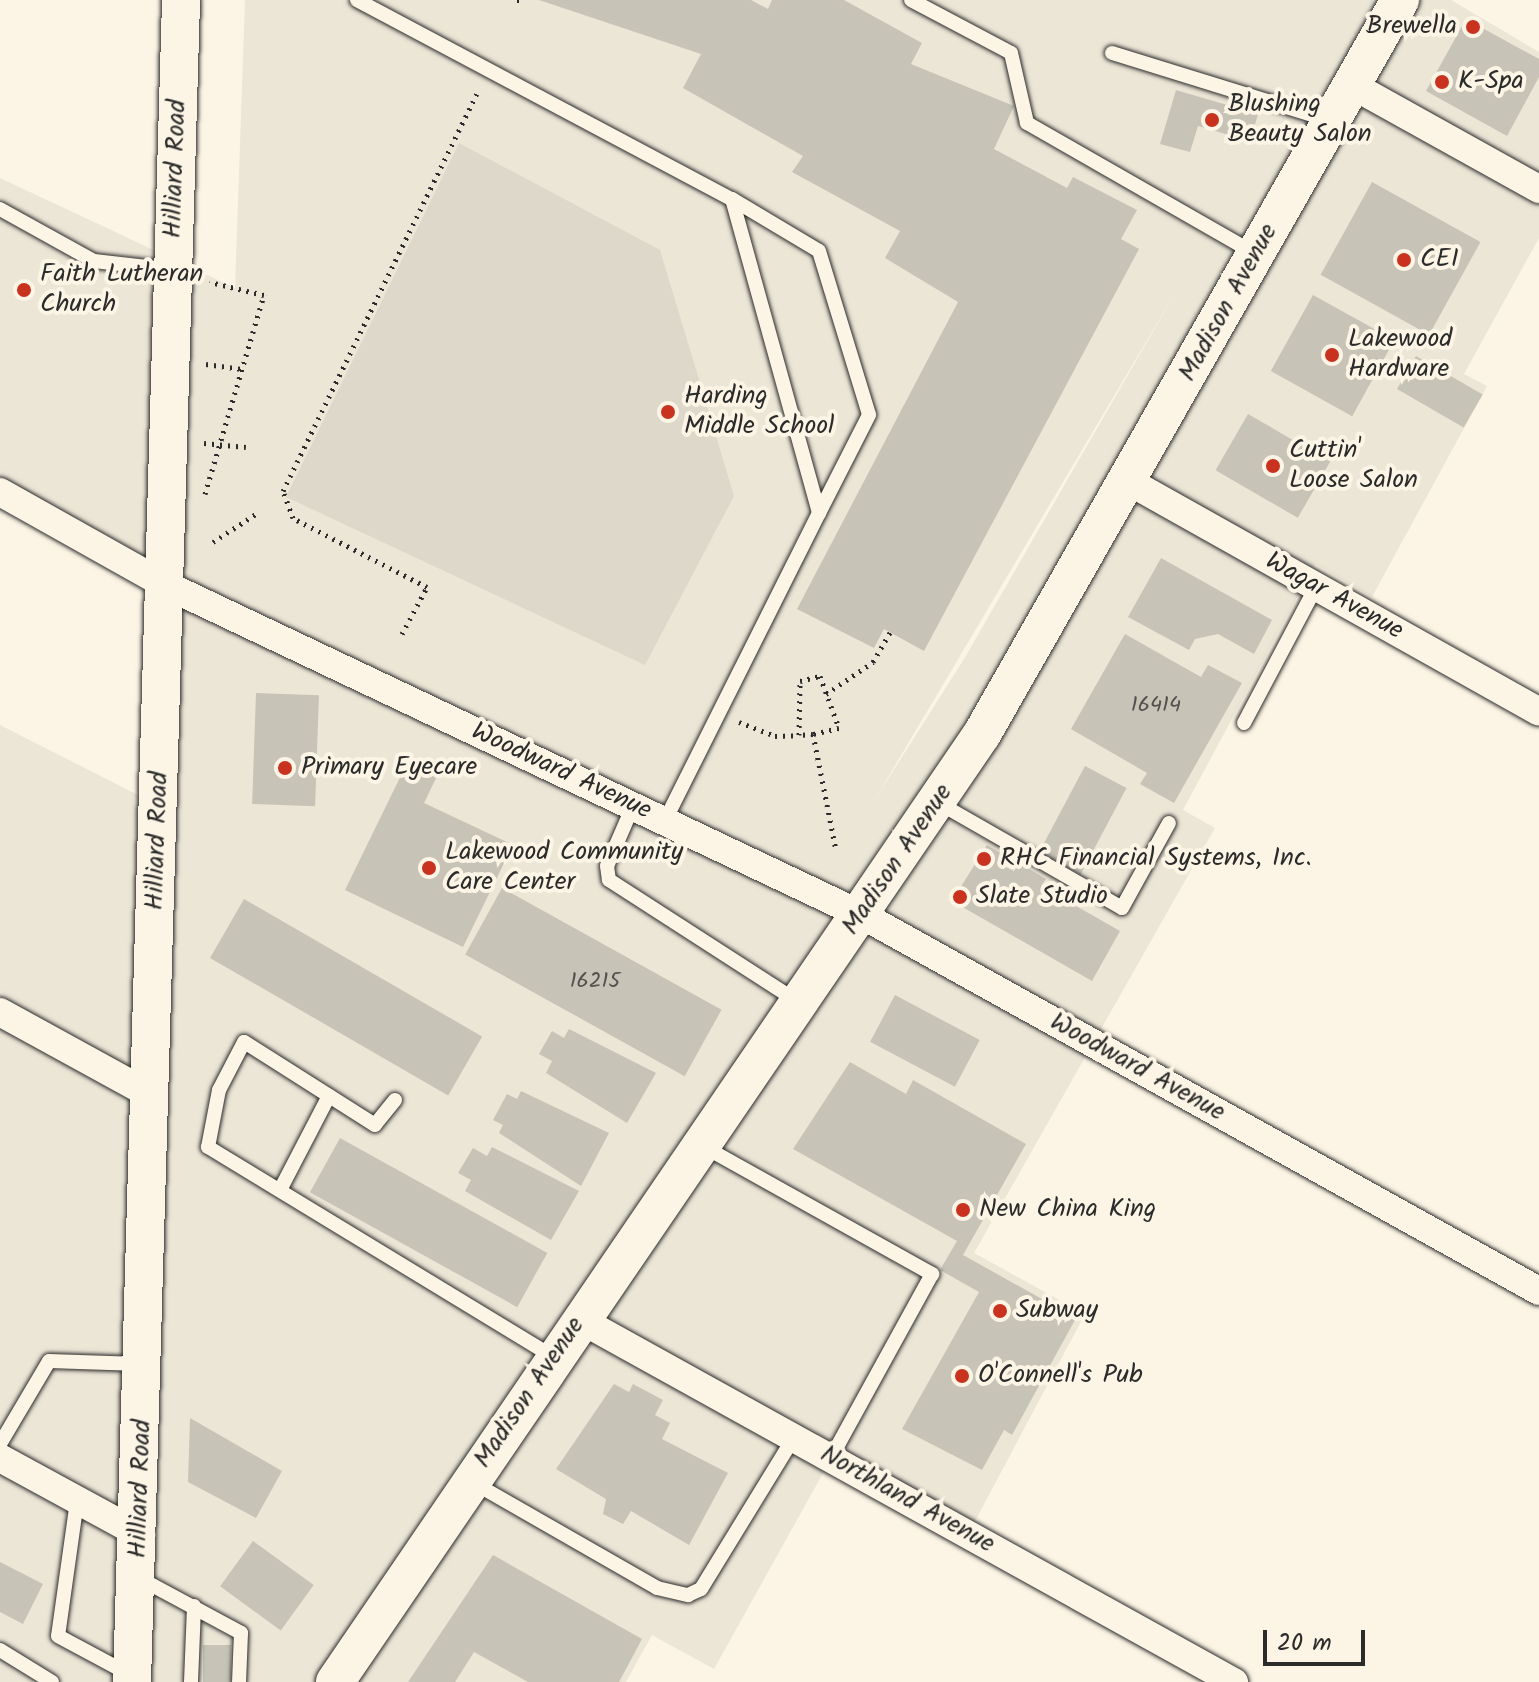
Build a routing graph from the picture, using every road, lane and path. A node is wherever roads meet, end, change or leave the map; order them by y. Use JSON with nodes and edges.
{"nodes":[{"id":1,"x":181,"y":0,"type":"edge"},
{"id":2,"x":357,"y":0,"type":"edge"},
{"id":3,"x":911,"y":0,"type":"edge"},
{"id":4,"x":1400,"y":0,"type":"edge"},
{"id":5,"x":1112,"y":53,"type":"dead end"},
{"id":6,"x":1352,"y":85,"type":"junction"},
{"id":7,"x":477,"y":94,"type":"dead end"},
{"id":8,"x":1331,"y":121,"type":"junction"},
{"id":9,"x":1539,"y":189,"type":"edge"},
{"id":10,"x":732,"y":199,"type":"junction"},
{"id":11,"x":0,"y":209,"type":"edge"},
{"id":12,"x":1256,"y":254,"type":"junction"},
{"id":13,"x":173,"y":270,"type":"junction"},
{"id":14,"x":210,"y":282,"type":"dead end"},
{"id":15,"x":206,"y":364,"type":"dead end"},
{"id":16,"x":242,"y":369,"type":"junction"},
{"id":17,"x":204,"y":443,"type":"dead end"},
{"id":18,"x":220,"y":444,"type":"junction"},
{"id":19,"x":246,"y":447,"type":"dead end"},
{"id":20,"x":1128,"y":481,"type":"junction"},
{"id":21,"x":0,"y":492,"type":"edge"},
{"id":22,"x":204,"y":499,"type":"dead end"},
{"id":23,"x":819,"y":513,"type":"junction"},
{"id":24,"x":256,"y":514,"type":"dead end"},
{"id":25,"x":213,"y":542,"type":"dead end"},
{"id":26,"x":164,"y":584,"type":"junction"},
{"id":27,"x":1316,"y":587,"type":"junction"},
{"id":28,"x":891,"y":631,"type":"dead end"},
{"id":29,"x":402,"y":634,"type":"dead end"},
{"id":30,"x":826,"y":694,"type":"junction"},
{"id":31,"x":1539,"y":712,"type":"edge"},
{"id":32,"x":737,"y":721,"type":"dead end"},
{"id":33,"x":1244,"y":723,"type":"dead end"},
{"id":34,"x":813,"y":734,"type":"junction"},
{"id":35,"x":799,"y":735,"type":"junction"},
{"id":36,"x":937,"y":802,"type":"junction"},
{"id":37,"x":633,"y":806,"type":"junction"},
{"id":38,"x":665,"y":821,"type":"junction"},
{"id":39,"x":1169,"y":823,"type":"dead end"},
{"id":40,"x":836,"y":850,"type":"dead end"},
{"id":41,"x":862,"y":915,"type":"junction"},
{"id":42,"x":800,"y":1003,"type":"junction"},
{"id":43,"x":0,"y":1012,"type":"edge"},
{"id":44,"x":151,"y":1095,"type":"junction"},
{"id":45,"x":329,"y":1096,"type":"junction"},
{"id":46,"x":395,"y":1100,"type":"dead end"},
{"id":47,"x":701,"y":1145,"type":"junction"},
{"id":48,"x":280,"y":1190,"type":"junction"},
{"id":49,"x":1539,"y":1291,"type":"edge"},
{"id":50,"x":579,"y":1319,"type":"junction"},
{"id":51,"x":554,"y":1357,"type":"junction"},
{"id":52,"x":144,"y":1365,"type":"junction"},
{"id":53,"x":794,"y":1437,"type":"junction"},
{"id":54,"x":0,"y":1444,"type":"edge"},
{"id":55,"x":0,"y":1458,"type":"edge"},
{"id":56,"x":831,"y":1458,"type":"junction"},
{"id":57,"x":470,"y":1481,"type":"junction"},
{"id":58,"x":77,"y":1501,"type":"junction"},
{"id":59,"x":141,"y":1535,"type":"junction"},
{"id":60,"x":138,"y":1577,"type":"junction"},
{"id":61,"x":194,"y":1606,"type":"junction"},
{"id":62,"x":0,"y":1650,"type":"edge"},
{"id":63,"x":133,"y":1679,"type":"edge"},
{"id":64,"x":52,"y":1682,"type":"edge"},
{"id":65,"x":191,"y":1682,"type":"edge"},
{"id":66,"x":239,"y":1682,"type":"edge"},
{"id":67,"x":335,"y":1682,"type":"edge"},
{"id":68,"x":1234,"y":1682,"type":"edge"}],
"edges":[{"from":1,"to":13,"type":"main road","name":"Hilliard Road"},
{"from":2,"to":10,"type":"lane"},
{"from":3,"to":12,"type":"lane"},
{"from":4,"to":6,"type":"main road","name":"Madison Avenue"},
{"from":5,"to":8,"type":"lane"},
{"from":6,"to":8,"type":"main road","name":"Madison Avenue"},
{"from":6,"to":9,"type":"street"},
{"from":7,"to":29,"type":"path"},
{"from":8,"to":12,"type":"main road","name":"Madison Avenue"},
{"from":10,"to":23,"type":"lane"},
{"from":10,"to":23,"type":"lane"},
{"from":11,"to":13,"type":"lane"},
{"from":12,"to":20,"type":"main road","name":"Madison Avenue"},
{"from":13,"to":26,"type":"main road","name":"Hilliard Road"},
{"from":14,"to":16,"type":"path"},
{"from":15,"to":16,"type":"path"},
{"from":16,"to":18,"type":"path"},
{"from":17,"to":18,"type":"path"},
{"from":18,"to":19,"type":"path"},
{"from":18,"to":22,"type":"path"},
{"from":20,"to":27,"type":"street","name":"Wagar Avenue"},
{"from":20,"to":36,"type":"main road","name":"Madison Avenue"},
{"from":21,"to":26,"type":"street","name":"Woodward Avenue"},
{"from":23,"to":38,"type":"lane"},
{"from":24,"to":25,"type":"path"},
{"from":26,"to":37,"type":"street","name":"Woodward Avenue"},
{"from":26,"to":44,"type":"main road","name":"Hilliard Road"},
{"from":27,"to":31,"type":"street","name":"Wagar Avenue"},
{"from":27,"to":33,"type":"lane"},
{"from":28,"to":30,"type":"path"},
{"from":30,"to":34,"type":"path"},
{"from":30,"to":35,"type":"path"},
{"from":32,"to":35,"type":"path"},
{"from":34,"to":35,"type":"path"},
{"from":34,"to":40,"type":"path"},
{"from":36,"to":39,"type":"lane"},
{"from":36,"to":41,"type":"main road","name":"Madison Avenue"},
{"from":37,"to":38,"type":"street","name":"Woodward Avenue"},
{"from":37,"to":42,"type":"lane"},
{"from":38,"to":41,"type":"street","name":"Woodward Avenue"},
{"from":41,"to":42,"type":"main road","name":"Madison Avenue"},
{"from":41,"to":49,"type":"street","name":"Woodward Avenue"},
{"from":42,"to":47,"type":"main road","name":"Madison Avenue"},
{"from":43,"to":44,"type":"street"},
{"from":44,"to":52,"type":"main road","name":"Hilliard Road"},
{"from":45,"to":46,"type":"lane"},
{"from":45,"to":48,"type":"lane"},
{"from":45,"to":48,"type":"lane"},
{"from":47,"to":50,"type":"main road","name":"Madison Avenue"},
{"from":47,"to":56,"type":"lane"},
{"from":48,"to":51,"type":"lane"},
{"from":50,"to":51,"type":"main road","name":"Madison Avenue"},
{"from":50,"to":53,"type":"street","name":"Northland Avenue"},
{"from":51,"to":57,"type":"main road","name":"Madison Avenue"},
{"from":52,"to":54,"type":"lane"},
{"from":52,"to":59,"type":"main road","name":"Hilliard Road"},
{"from":53,"to":56,"type":"street","name":"Northland Avenue"},
{"from":53,"to":57,"type":"lane"},
{"from":55,"to":58,"type":"street"},
{"from":56,"to":68,"type":"street","name":"Northland Avenue"},
{"from":57,"to":67,"type":"main road","name":"Madison Avenue"},
{"from":58,"to":59,"type":"street"},
{"from":58,"to":63,"type":"lane"},
{"from":59,"to":60,"type":"main road","name":"Hilliard Road"},
{"from":60,"to":61,"type":"lane"},
{"from":60,"to":63,"type":"main road","name":"Hilliard Road"},
{"from":61,"to":65,"type":"lane"},
{"from":61,"to":66,"type":"lane"},
{"from":62,"to":64,"type":"lane"}]}
